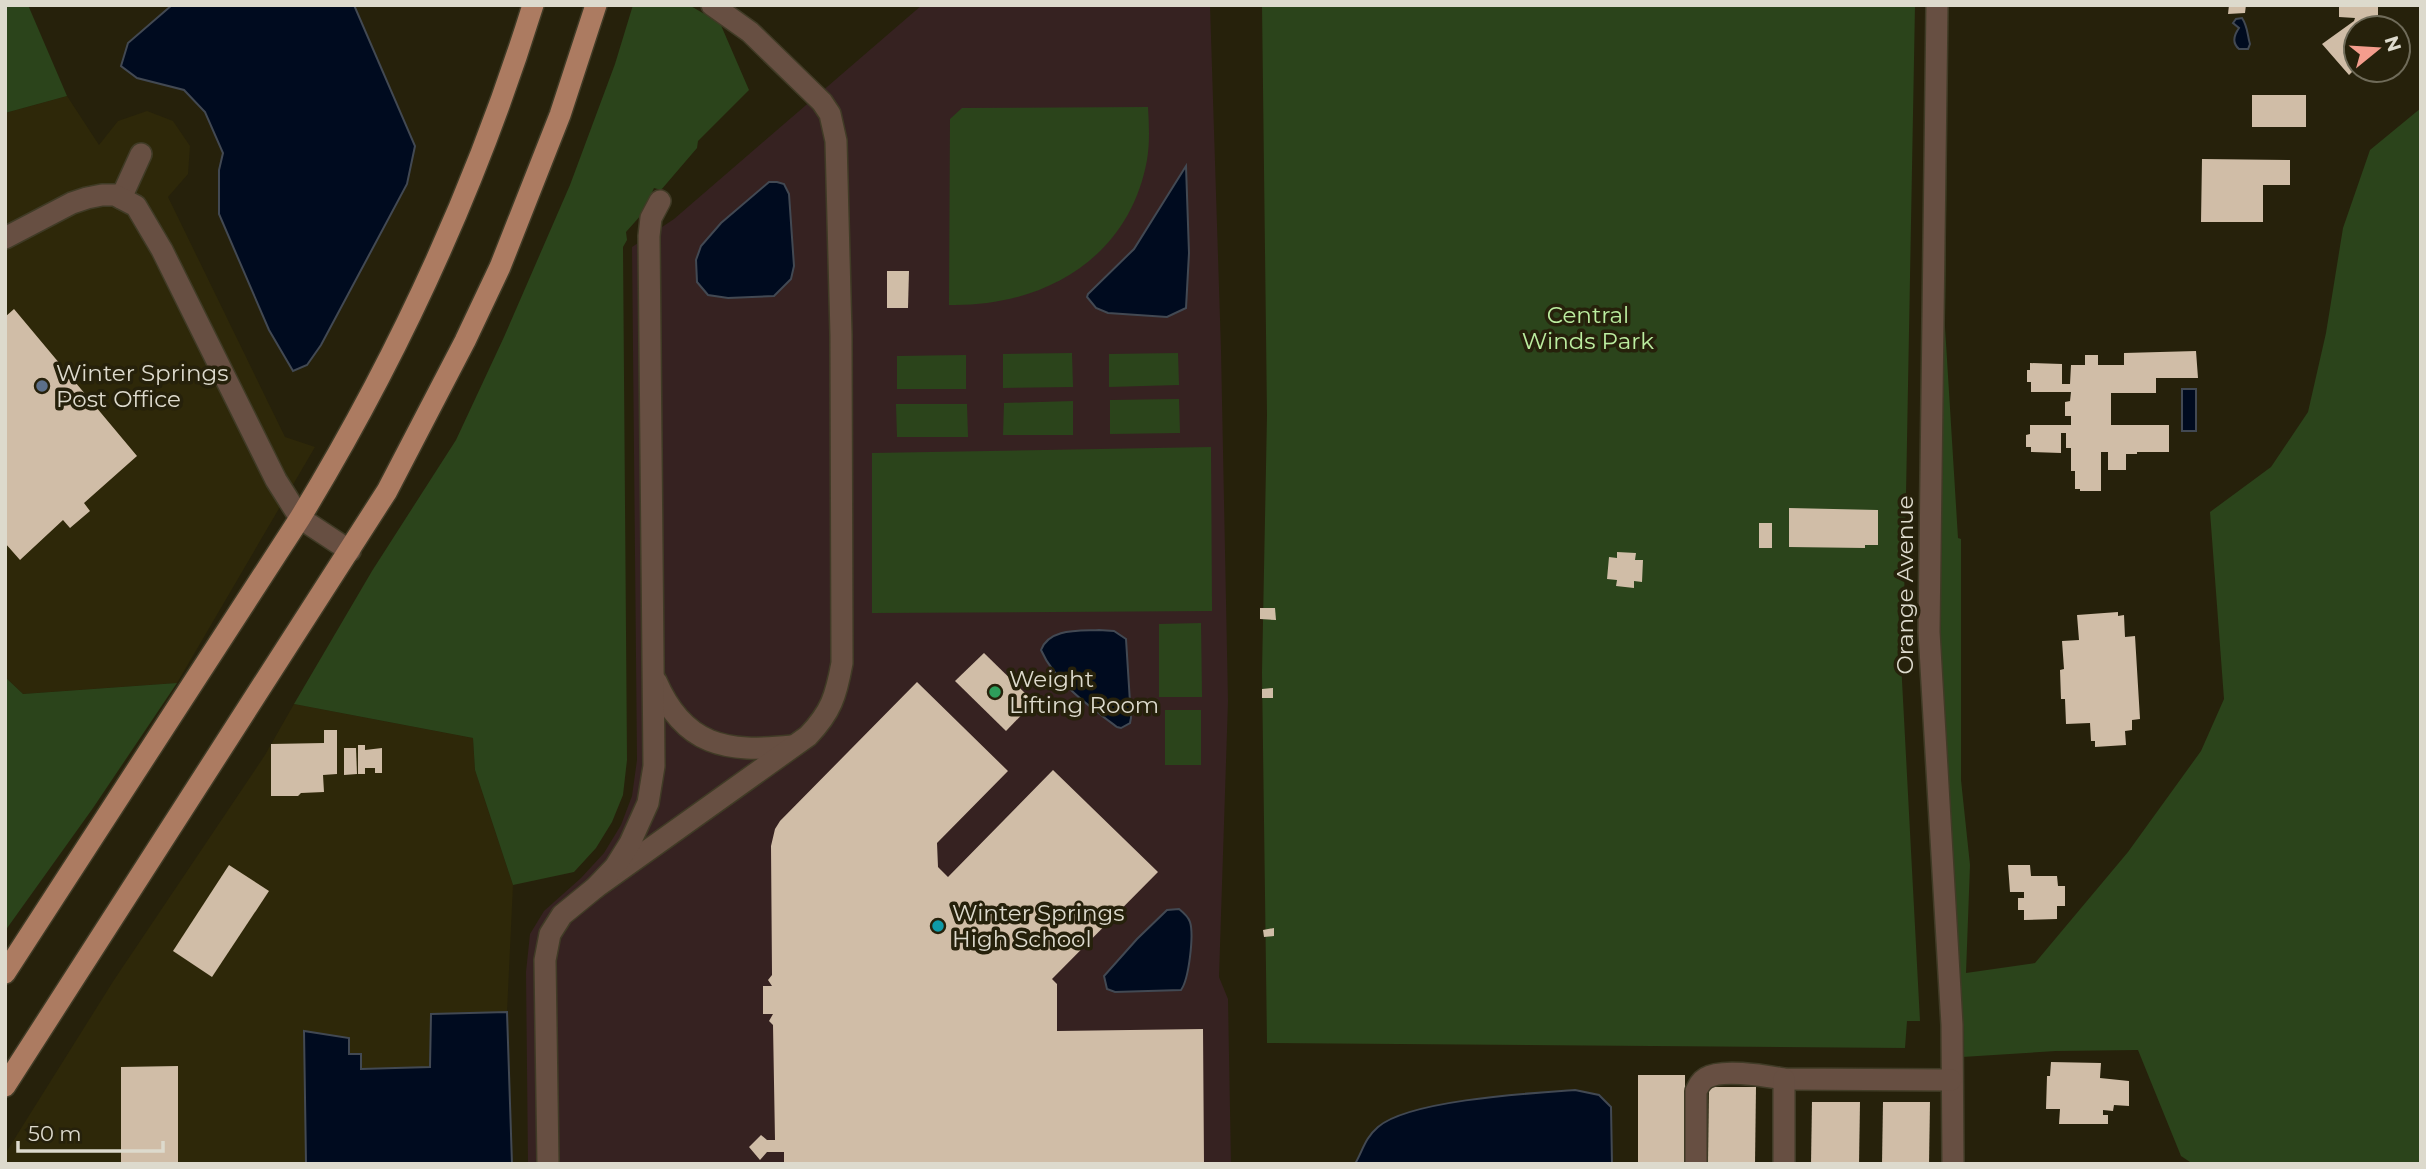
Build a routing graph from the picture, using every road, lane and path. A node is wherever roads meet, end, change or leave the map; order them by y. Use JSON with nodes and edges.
{"nodes":[{"id":1,"x":533,"y":5,"type":"edge"},
{"id":2,"x":596,"y":5,"type":"edge"},
{"id":3,"x":712,"y":5,"type":"edge"},
{"id":4,"x":1937,"y":5,"type":"edge"},
{"id":5,"x":141,"y":154,"type":"dead end"},
{"id":6,"x":121,"y":198,"type":"junction"},
{"id":7,"x":660,"y":201,"type":"dead end"},
{"id":8,"x":5,"y":238,"type":"edge"},
{"id":9,"x":300,"y":518,"type":"junction"},
{"id":10,"x":351,"y":551,"type":"junction"},
{"id":11,"x":653,"y":676,"type":"junction"},
{"id":12,"x":795,"y":746,"type":"junction"},
{"id":13,"x":595,"y":888,"type":"junction"},
{"id":14,"x":5,"y":973,"type":"edge"},
{"id":15,"x":1784,"y":1079,"type":"junction"},
{"id":16,"x":1951,"y":1080,"type":"junction"},
{"id":17,"x":5,"y":1086,"type":"edge"},
{"id":18,"x":548,"y":1164,"type":"edge"},
{"id":19,"x":1696,"y":1164,"type":"edge"},
{"id":20,"x":1783,"y":1164,"type":"edge"},
{"id":21,"x":1953,"y":1164,"type":"edge"}],
"edges":[{"from":1,"to":9,"type":"main road"},
{"from":2,"to":10,"type":"main road"},
{"from":3,"to":12,"type":"street"},
{"from":4,"to":16,"type":"street","name":"Orange Avenue"},
{"from":5,"to":6,"type":"street"},
{"from":6,"to":8,"type":"street"},
{"from":6,"to":9,"type":"street"},
{"from":7,"to":11,"type":"street"},
{"from":9,"to":10,"type":"street"},
{"from":9,"to":14,"type":"main road"},
{"from":10,"to":17,"type":"main road"},
{"from":11,"to":12,"type":"street"},
{"from":11,"to":13,"type":"street"},
{"from":12,"to":13,"type":"street"},
{"from":13,"to":18,"type":"street"},
{"from":15,"to":16,"type":"street"},
{"from":15,"to":19,"type":"street"},
{"from":15,"to":20,"type":"street"},
{"from":16,"to":21,"type":"street","name":"Orange Avenue"}]}
